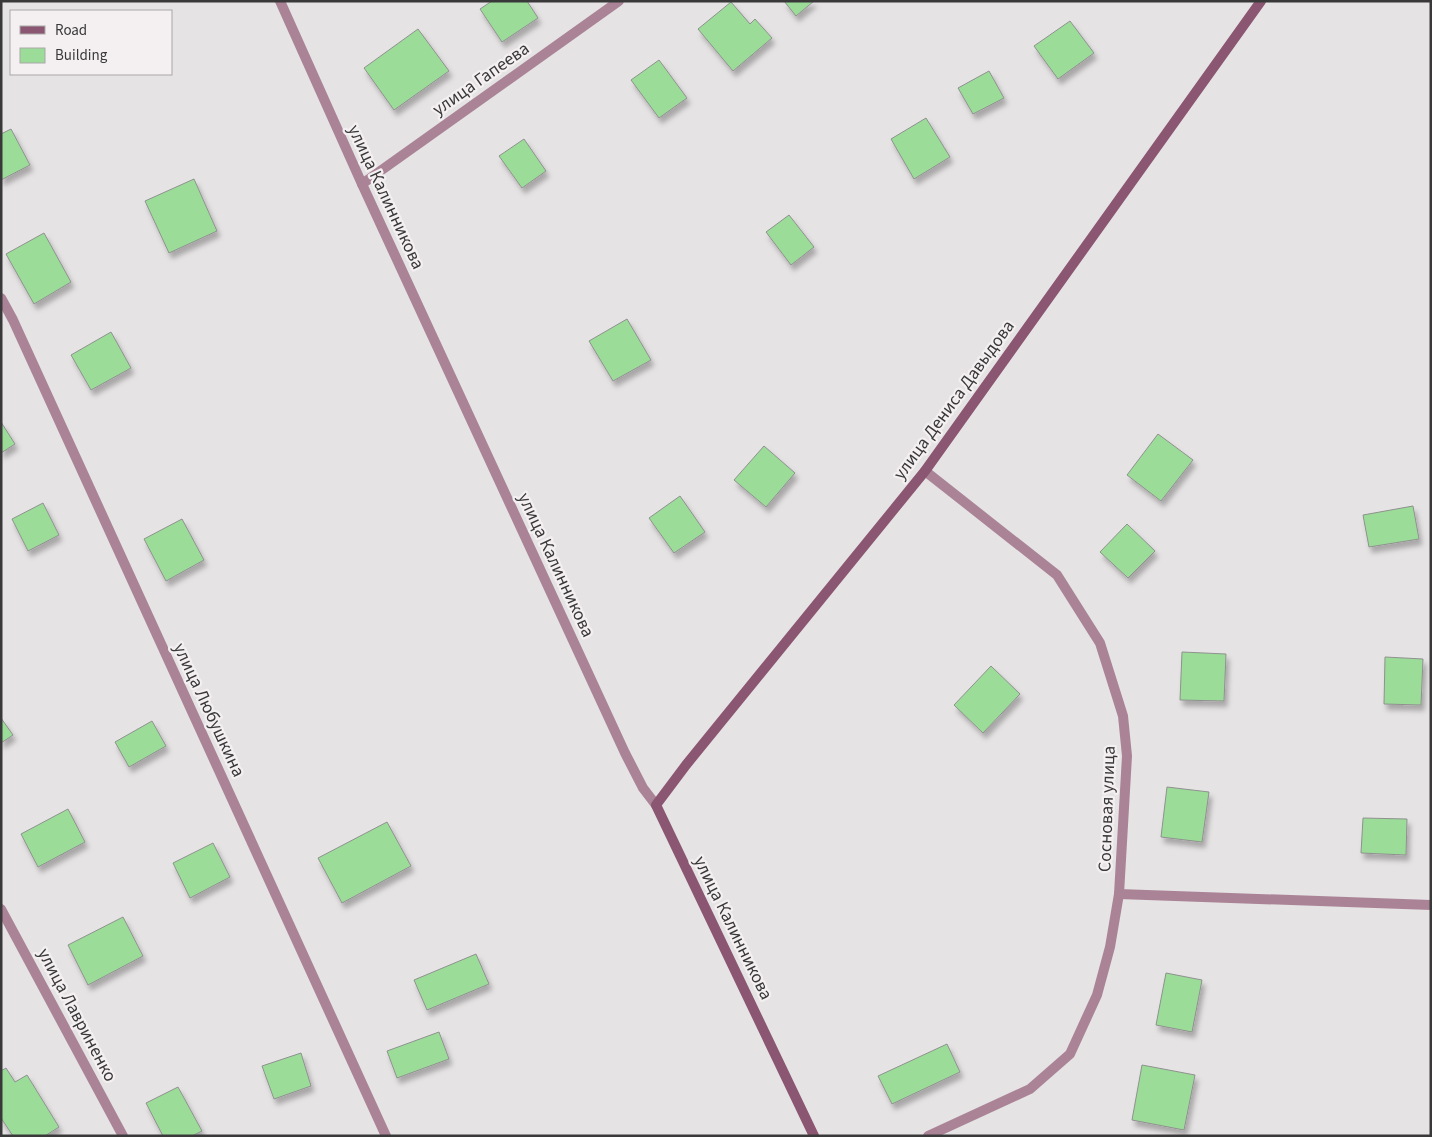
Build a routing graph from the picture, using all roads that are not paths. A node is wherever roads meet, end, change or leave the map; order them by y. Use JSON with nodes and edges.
{"nodes":[{"id":1,"x":280,"y":1,"type":"edge"},
{"id":2,"x":619,"y":1,"type":"edge"},
{"id":3,"x":1261,"y":1,"type":"edge"},
{"id":4,"x":362,"y":184,"type":"junction"},
{"id":5,"x":1,"y":298,"type":"edge"},
{"id":6,"x":925,"y":471,"type":"junction"},
{"id":7,"x":656,"y":805,"type":"junction"},
{"id":8,"x":1119,"y":894,"type":"junction"},
{"id":9,"x":1431,"y":905,"type":"edge"},
{"id":10,"x":1,"y":909,"type":"edge"},
{"id":11,"x":123,"y":1136,"type":"edge"},
{"id":12,"x":386,"y":1136,"type":"edge"},
{"id":13,"x":814,"y":1136,"type":"edge"},
{"id":14,"x":928,"y":1136,"type":"edge"}],
"edges":[{"from":1,"to":4,"type":"street","name":"улица Калинникова"},
{"from":2,"to":4,"type":"street","name":"улица Гапеева"},
{"from":3,"to":6,"type":"main road","name":"улица Дениса Давыдова"},
{"from":4,"to":7,"type":"street","name":"улица Калинникова"},
{"from":5,"to":12,"type":"street","name":"улица Любушкина"},
{"from":6,"to":7,"type":"main road","name":"улица Дениса Давыдова"},
{"from":6,"to":8,"type":"street","name":"Сосновая улица"},
{"from":7,"to":13,"type":"main road","name":"улица Калинникова"},
{"from":8,"to":9,"type":"street"},
{"from":8,"to":14,"type":"street","name":"Сосновая улица"},
{"from":10,"to":11,"type":"street","name":"улица Лавриненко"}]}
